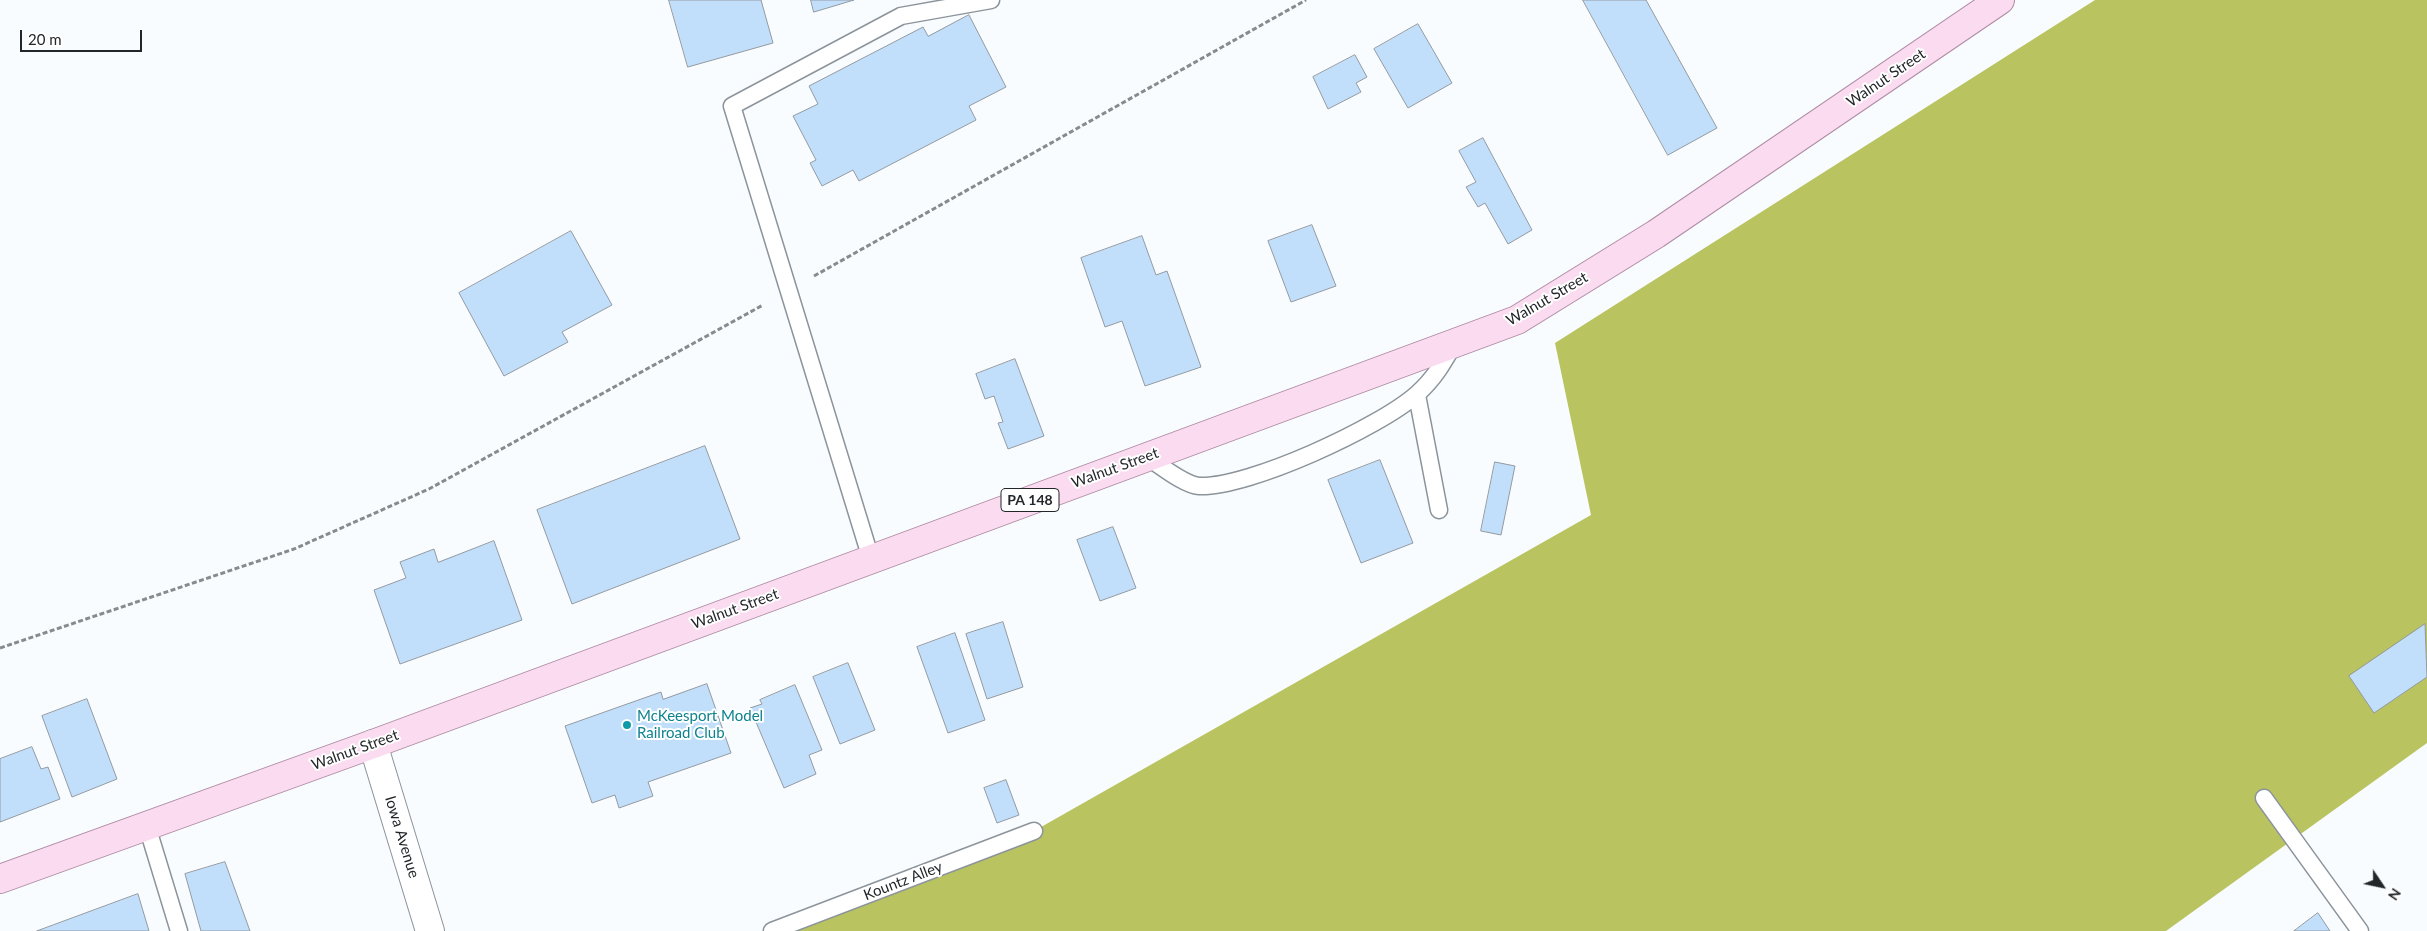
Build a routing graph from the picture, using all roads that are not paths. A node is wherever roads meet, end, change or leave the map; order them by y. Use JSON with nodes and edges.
{"nodes":[{"id":1,"x":991,"y":0,"type":"edge"},
{"id":2,"x":2000,"y":0,"type":"edge"},
{"id":3,"x":1455,"y":342,"type":"junction"},
{"id":4,"x":1417,"y":395,"type":"junction"},
{"id":5,"x":1147,"y":457,"type":"junction"},
{"id":6,"x":1439,"y":510,"type":"dead end"},
{"id":7,"x":871,"y":559,"type":"junction"},
{"id":8,"x":373,"y":744,"type":"junction"},
{"id":9,"x":2264,"y":798,"type":"dead end"},
{"id":10,"x":147,"y":826,"type":"junction"},
{"id":11,"x":1034,"y":830,"type":"dead end"},
{"id":12,"x":0,"y":879,"type":"edge"},
{"id":13,"x":179,"y":931,"type":"edge"},
{"id":14,"x":430,"y":931,"type":"edge"},
{"id":15,"x":772,"y":931,"type":"edge"},
{"id":16,"x":2360,"y":931,"type":"edge"}],
"edges":[{"from":1,"to":7,"type":"lane"},
{"from":2,"to":3,"type":"main road","name":"Walnut Street","number":"PA 148"},
{"from":3,"to":4,"type":"lane"},
{"from":3,"to":5,"type":"main road","name":"Walnut Street","number":"PA 148"},
{"from":4,"to":5,"type":"lane"},
{"from":4,"to":6,"type":"lane"},
{"from":5,"to":7,"type":"main road","name":"Walnut Street","number":"PA 148"},
{"from":7,"to":8,"type":"main road","name":"Walnut Street","number":"PA 148"},
{"from":8,"to":10,"type":"main road","name":"Walnut Street","number":"PA 148"},
{"from":8,"to":14,"type":"street","name":"Iowa Avenue"},
{"from":9,"to":16,"type":"lane"},
{"from":10,"to":12,"type":"main road","name":"Walnut Street","number":"PA 148"},
{"from":10,"to":13,"type":"lane"},
{"from":11,"to":15,"type":"lane","name":"Kountz Alley"}]}
